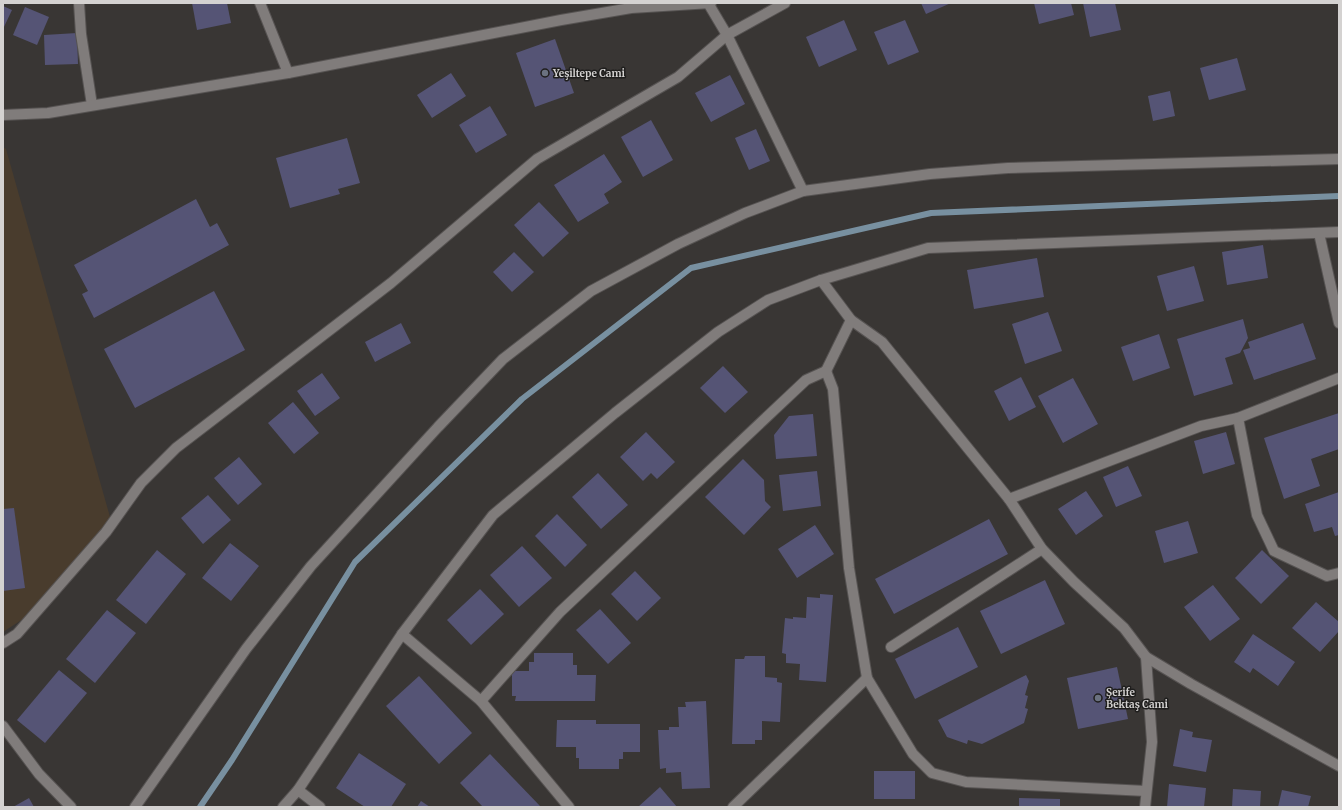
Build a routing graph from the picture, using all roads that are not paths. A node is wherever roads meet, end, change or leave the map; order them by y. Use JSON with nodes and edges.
{"nodes":[{"id":1,"x":79,"y":3,"type":"edge"},
{"id":2,"x":260,"y":3,"type":"edge"},
{"id":3,"x":710,"y":3,"type":"edge"},
{"id":4,"x":785,"y":3,"type":"edge"},
{"id":5,"x":629,"y":6,"type":"edge"},
{"id":6,"x":727,"y":35,"type":"junction"},
{"id":7,"x":288,"y":73,"type":"junction"},
{"id":8,"x":92,"y":105,"type":"junction"},
{"id":9,"x":3,"y":115,"type":"edge"},
{"id":10,"x":1339,"y":160,"type":"edge"},
{"id":11,"x":803,"y":191,"type":"junction"},
{"id":12,"x":1339,"y":232,"type":"edge"},
{"id":13,"x":1319,"y":233,"type":"junction"},
{"id":14,"x":821,"y":280,"type":"junction"},
{"id":15,"x":851,"y":320,"type":"junction"},
{"id":16,"x":1339,"y":323,"type":"edge"},
{"id":17,"x":826,"y":371,"type":"junction"},
{"id":18,"x":1339,"y":378,"type":"edge"},
{"id":19,"x":1238,"y":418,"type":"junction"},
{"id":20,"x":1009,"y":499,"type":"junction"},
{"id":21,"x":1042,"y":549,"type":"junction"},
{"id":22,"x":1339,"y":573,"type":"edge"},
{"id":23,"x":402,"y":634,"type":"junction"},
{"id":24,"x":3,"y":643,"type":"edge"},
{"id":25,"x":891,"y":647,"type":"dead end"},
{"id":26,"x":1146,"y":658,"type":"junction"},
{"id":27,"x":867,"y":678,"type":"junction"},
{"id":28,"x":481,"y":701,"type":"junction"},
{"id":29,"x":3,"y":726,"type":"edge"},
{"id":30,"x":1339,"y":766,"type":"edge"},
{"id":31,"x":298,"y":790,"type":"junction"},
{"id":32,"x":1146,"y":791,"type":"junction"},
{"id":33,"x":71,"y":807,"type":"edge"},
{"id":34,"x":135,"y":807,"type":"edge"},
{"id":35,"x":283,"y":807,"type":"edge"},
{"id":36,"x":320,"y":807,"type":"edge"},
{"id":37,"x":569,"y":807,"type":"edge"},
{"id":38,"x":733,"y":807,"type":"edge"},
{"id":39,"x":1145,"y":807,"type":"edge"}],
"edges":[{"from":1,"to":8,"type":"street"},
{"from":2,"to":7,"type":"street"},
{"from":3,"to":5,"type":"street"},
{"from":3,"to":6,"type":"street"},
{"from":4,"to":6,"type":"street"},
{"from":5,"to":7,"type":"street"},
{"from":6,"to":11,"type":"street"},
{"from":6,"to":24,"type":"street"},
{"from":7,"to":8,"type":"street"},
{"from":8,"to":9,"type":"street"},
{"from":10,"to":11,"type":"street"},
{"from":11,"to":34,"type":"street"},
{"from":12,"to":13,"type":"street"},
{"from":13,"to":14,"type":"street"},
{"from":13,"to":16,"type":"street"},
{"from":14,"to":15,"type":"street"},
{"from":14,"to":23,"type":"street"},
{"from":15,"to":17,"type":"street"},
{"from":15,"to":20,"type":"street"},
{"from":17,"to":27,"type":"street"},
{"from":17,"to":28,"type":"street"},
{"from":18,"to":19,"type":"street"},
{"from":19,"to":20,"type":"street"},
{"from":19,"to":22,"type":"street"},
{"from":20,"to":21,"type":"street"},
{"from":21,"to":25,"type":"street"},
{"from":21,"to":26,"type":"street"},
{"from":23,"to":28,"type":"street"},
{"from":23,"to":31,"type":"street"},
{"from":26,"to":30,"type":"street"},
{"from":26,"to":32,"type":"street"},
{"from":27,"to":32,"type":"street"},
{"from":27,"to":38,"type":"street"},
{"from":28,"to":37,"type":"street"},
{"from":29,"to":33,"type":"street"},
{"from":31,"to":35,"type":"street"},
{"from":31,"to":36,"type":"street"},
{"from":32,"to":39,"type":"street"}]}
